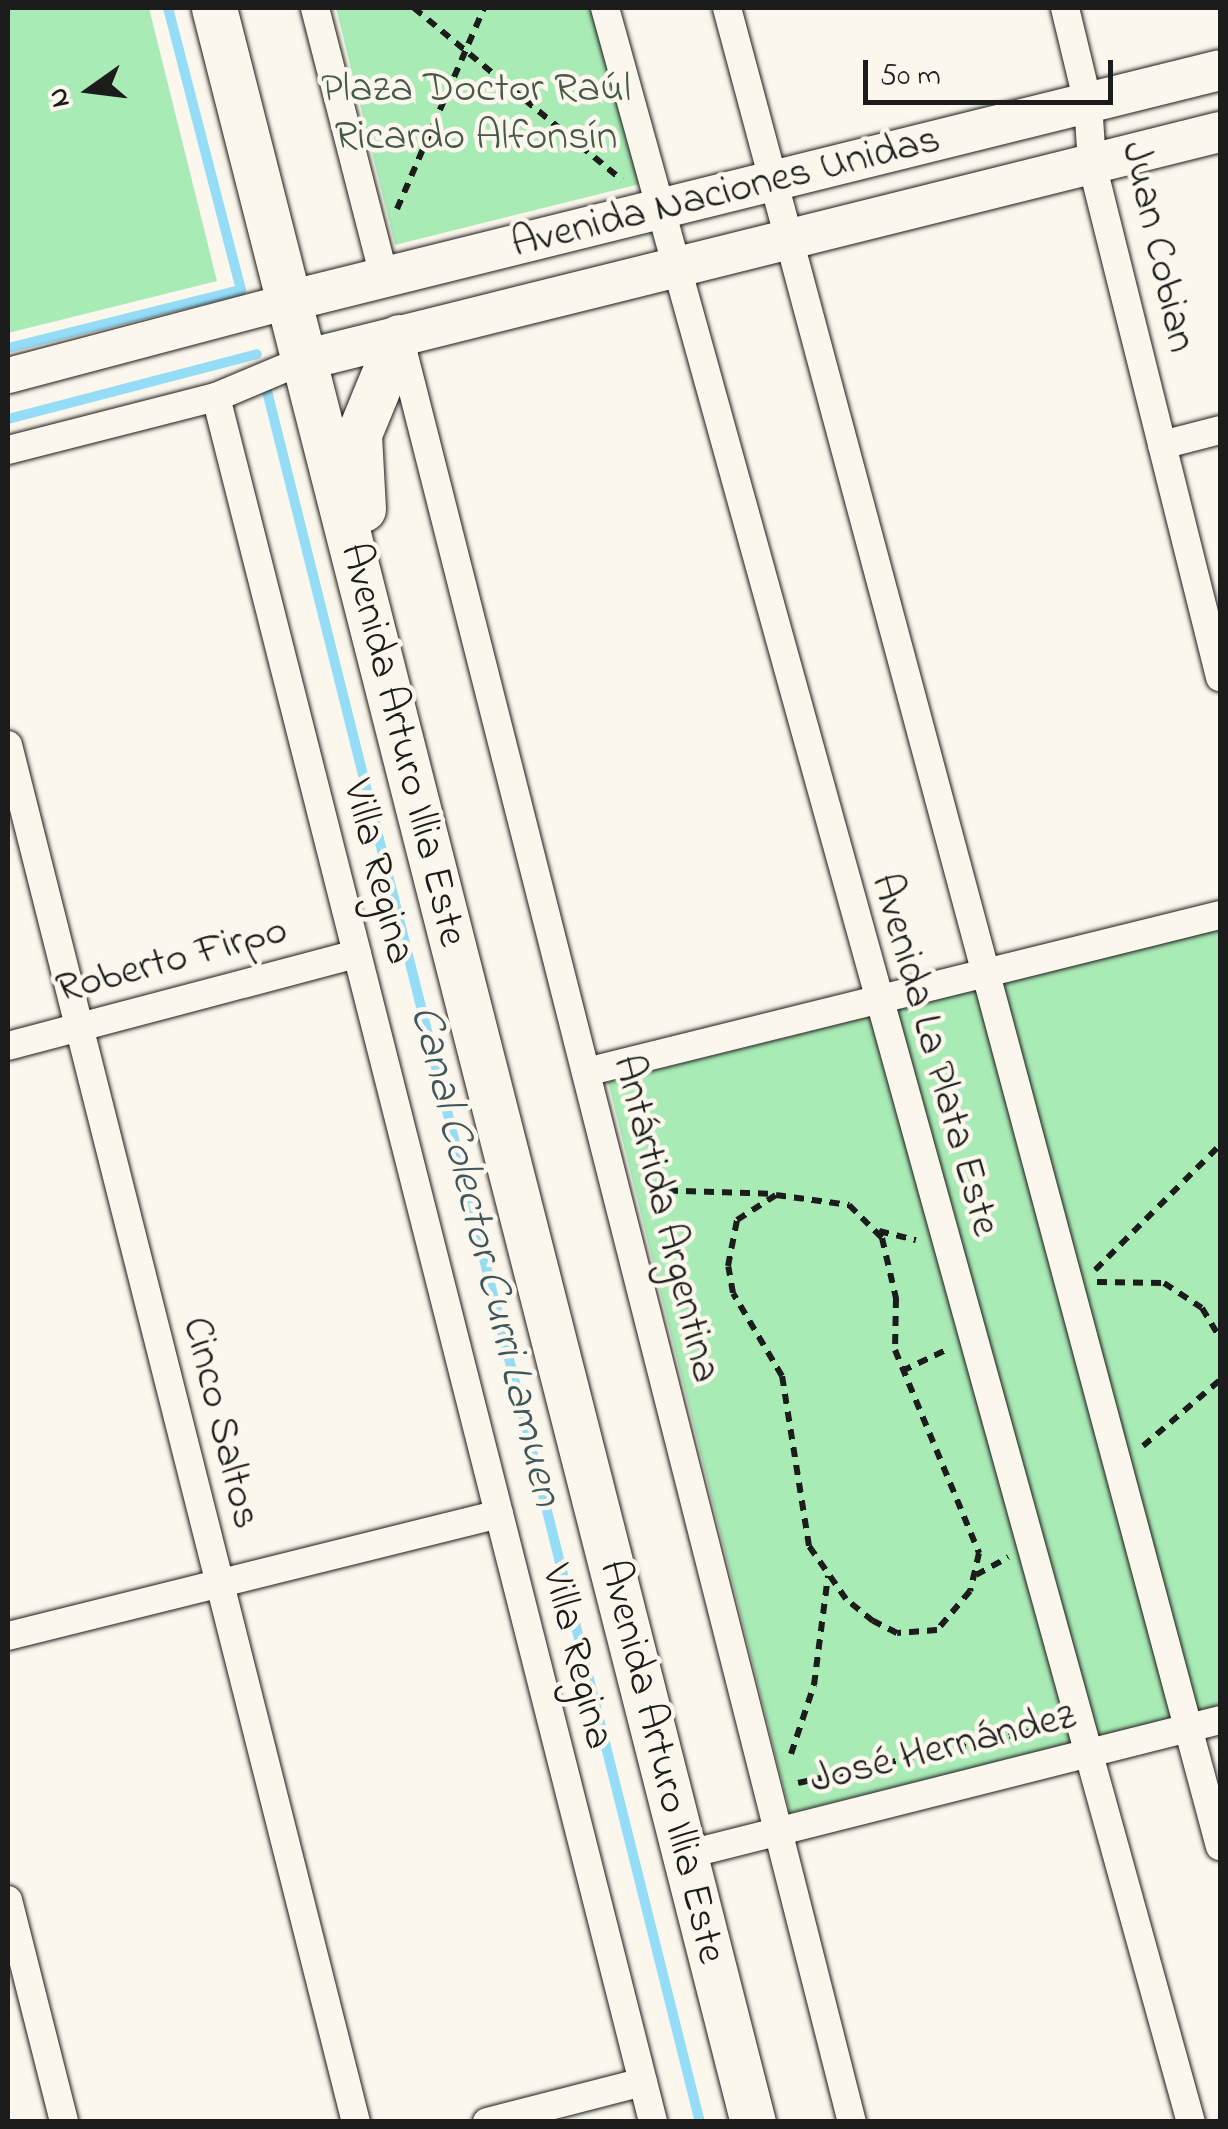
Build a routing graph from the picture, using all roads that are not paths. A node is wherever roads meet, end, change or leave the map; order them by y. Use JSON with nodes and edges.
{"nodes":[{"id":1,"x":214,"y":8,"type":"edge"},
{"id":2,"x":315,"y":8,"type":"edge"},
{"id":3,"x":605,"y":8,"type":"edge"},
{"id":4,"x":727,"y":8,"type":"edge"},
{"id":5,"x":1065,"y":8,"type":"edge"},
{"id":6,"x":1220,"y":70,"type":"edge"},
{"id":7,"x":1088,"y":102,"type":"junction"},
{"id":8,"x":1220,"y":132,"type":"edge"},
{"id":9,"x":1092,"y":164,"type":"junction"},
{"id":10,"x":774,"y":180,"type":"junction"},
{"id":11,"x":649,"y":193,"type":"junction"},
{"id":12,"x":790,"y":239,"type":"junction"},
{"id":13,"x":676,"y":268,"type":"junction"},
{"id":14,"x":384,"y":277,"type":"junction"},
{"id":15,"x":289,"y":301,"type":"junction"},
{"id":16,"x":399,"y":336,"type":"junction"},
{"id":17,"x":304,"y":360,"type":"junction"},
{"id":18,"x":8,"y":375,"type":"edge"},
{"id":19,"x":216,"y":398,"type":"junction"},
{"id":20,"x":1220,"y":430,"type":"edge"},
{"id":21,"x":1162,"y":445,"type":"junction"},
{"id":22,"x":8,"y":450,"type":"edge"},
{"id":23,"x":374,"y":635,"type":"junction"},
{"id":24,"x":1220,"y":677,"type":"edge"},
{"id":25,"x":8,"y":745,"type":"edge"},
{"id":26,"x":1220,"y":915,"type":"edge"},
{"id":27,"x":357,"y":954,"type":"junction"},
{"id":28,"x":988,"y":972,"type":"junction"},
{"id":29,"x":876,"y":1000,"type":"junction"},
{"id":30,"x":79,"y":1027,"type":"junction"},
{"id":31,"x":8,"y":1046,"type":"edge"},
{"id":32,"x":586,"y":1072,"type":"junction"},
{"id":33,"x":499,"y":1514,"type":"junction"},
{"id":34,"x":220,"y":1583,"type":"junction"},
{"id":35,"x":8,"y":1636,"type":"edge"},
{"id":36,"x":1220,"y":1720,"type":"edge"},
{"id":37,"x":1189,"y":1728,"type":"junction"},
{"id":38,"x":1090,"y":1754,"type":"junction"},
{"id":39,"x":779,"y":1832,"type":"junction"},
{"id":40,"x":1220,"y":1846,"type":"edge"},
{"id":41,"x":685,"y":1855,"type":"junction"},
{"id":42,"x":8,"y":1900,"type":"edge"},
{"id":43,"x":643,"y":2082,"type":"junction"},
{"id":44,"x":64,"y":2122,"type":"edge"},
{"id":45,"x":356,"y":2122,"type":"edge"},
{"id":46,"x":487,"y":2122,"type":"edge"},
{"id":47,"x":653,"y":2122,"type":"edge"},
{"id":48,"x":753,"y":2122,"type":"edge"},
{"id":49,"x":852,"y":2122,"type":"edge"},
{"id":50,"x":1192,"y":2122,"type":"edge"}],
"edges":[{"from":1,"to":15,"type":"main road","name":"Avenida Arturo Illia Este"},
{"from":2,"to":14,"type":"street"},
{"from":3,"to":11,"type":"street","name":"Avenida La Plata Este"},
{"from":4,"to":10,"type":"street","name":"Avenida La Plata Este"},
{"from":5,"to":7,"type":"street","name":"Juan Cobian"},
{"from":6,"to":7,"type":"main road","name":"Avenida Naciones Unidas"},
{"from":7,"to":9,"type":"street","name":"Juan Cobian"},
{"from":7,"to":10,"type":"main road","name":"Avenida Naciones Unidas"},
{"from":8,"to":9,"type":"main road","name":"Avenida Naciones Unidas"},
{"from":9,"to":12,"type":"main road","name":"Avenida Naciones Unidas"},
{"from":9,"to":21,"type":"street","name":"Juan Cobian"},
{"from":10,"to":11,"type":"main road","name":"Avenida Naciones Unidas"},
{"from":10,"to":12,"type":"street","name":"Avenida La Plata Este"},
{"from":11,"to":13,"type":"street","name":"Avenida La Plata Este"},
{"from":11,"to":14,"type":"main road","name":"Avenida Naciones Unidas"},
{"from":12,"to":13,"type":"main road","name":"Avenida Naciones Unidas"},
{"from":12,"to":28,"type":"street","name":"Avenida La Plata Este"},
{"from":13,"to":16,"type":"main road","name":"Avenida Naciones Unidas"},
{"from":13,"to":29,"type":"street","name":"Avenida La Plata Este"},
{"from":14,"to":15,"type":"main road","name":"Avenida Naciones Unidas"},
{"from":15,"to":17,"type":"main road","name":"Avenida Arturo Illia Este"},
{"from":15,"to":18,"type":"street"},
{"from":16,"to":17,"type":"main road","name":"Avenida Naciones Unidas"},
{"from":16,"to":23,"type":"main road"},
{"from":16,"to":32,"type":"street","name":"Antártida Argentina"},
{"from":17,"to":19,"type":"street"},
{"from":17,"to":23,"type":"main road","name":"Avenida Arturo Illia Este"},
{"from":19,"to":22,"type":"street"},
{"from":19,"to":27,"type":"street","name":"Villa Regina"},
{"from":20,"to":21,"type":"street"},
{"from":21,"to":24,"type":"street","name":"Juan Cobian"},
{"from":23,"to":41,"type":"main road","name":"Avenida Arturo Illia Este"},
{"from":25,"to":30,"type":"street","name":"Cinco Saltos"},
{"from":26,"to":28,"type":"street"},
{"from":27,"to":30,"type":"street","name":"Roberto Firpo"},
{"from":27,"to":33,"type":"street","name":"Villa Regina"},
{"from":28,"to":29,"type":"street"},
{"from":28,"to":37,"type":"street","name":"Avenida La Plata Este"},
{"from":29,"to":32,"type":"street"},
{"from":29,"to":38,"type":"street","name":"Avenida La Plata Este"},
{"from":30,"to":31,"type":"street","name":"Roberto Firpo"},
{"from":30,"to":34,"type":"street","name":"Cinco Saltos"},
{"from":32,"to":39,"type":"street","name":"Antártida Argentina"},
{"from":33,"to":34,"type":"street"},
{"from":33,"to":43,"type":"street","name":"Villa Regina"},
{"from":34,"to":35,"type":"street"},
{"from":34,"to":45,"type":"street","name":"Cinco Saltos"},
{"from":36,"to":37,"type":"street","name":"José Hernández"},
{"from":37,"to":38,"type":"street","name":"José Hernández"},
{"from":37,"to":40,"type":"street","name":"Avenida La Plata Este"},
{"from":38,"to":39,"type":"street","name":"José Hernández"},
{"from":38,"to":50,"type":"street","name":"Avenida La Plata Este"},
{"from":39,"to":41,"type":"street","name":"José Hernández"},
{"from":39,"to":49,"type":"street","name":"Antártida Argentina"},
{"from":41,"to":48,"type":"main road","name":"Avenida Arturo Illia Este"},
{"from":42,"to":44,"type":"street"},
{"from":43,"to":46,"type":"street"},
{"from":43,"to":47,"type":"street","name":"Villa Regina"}]}
